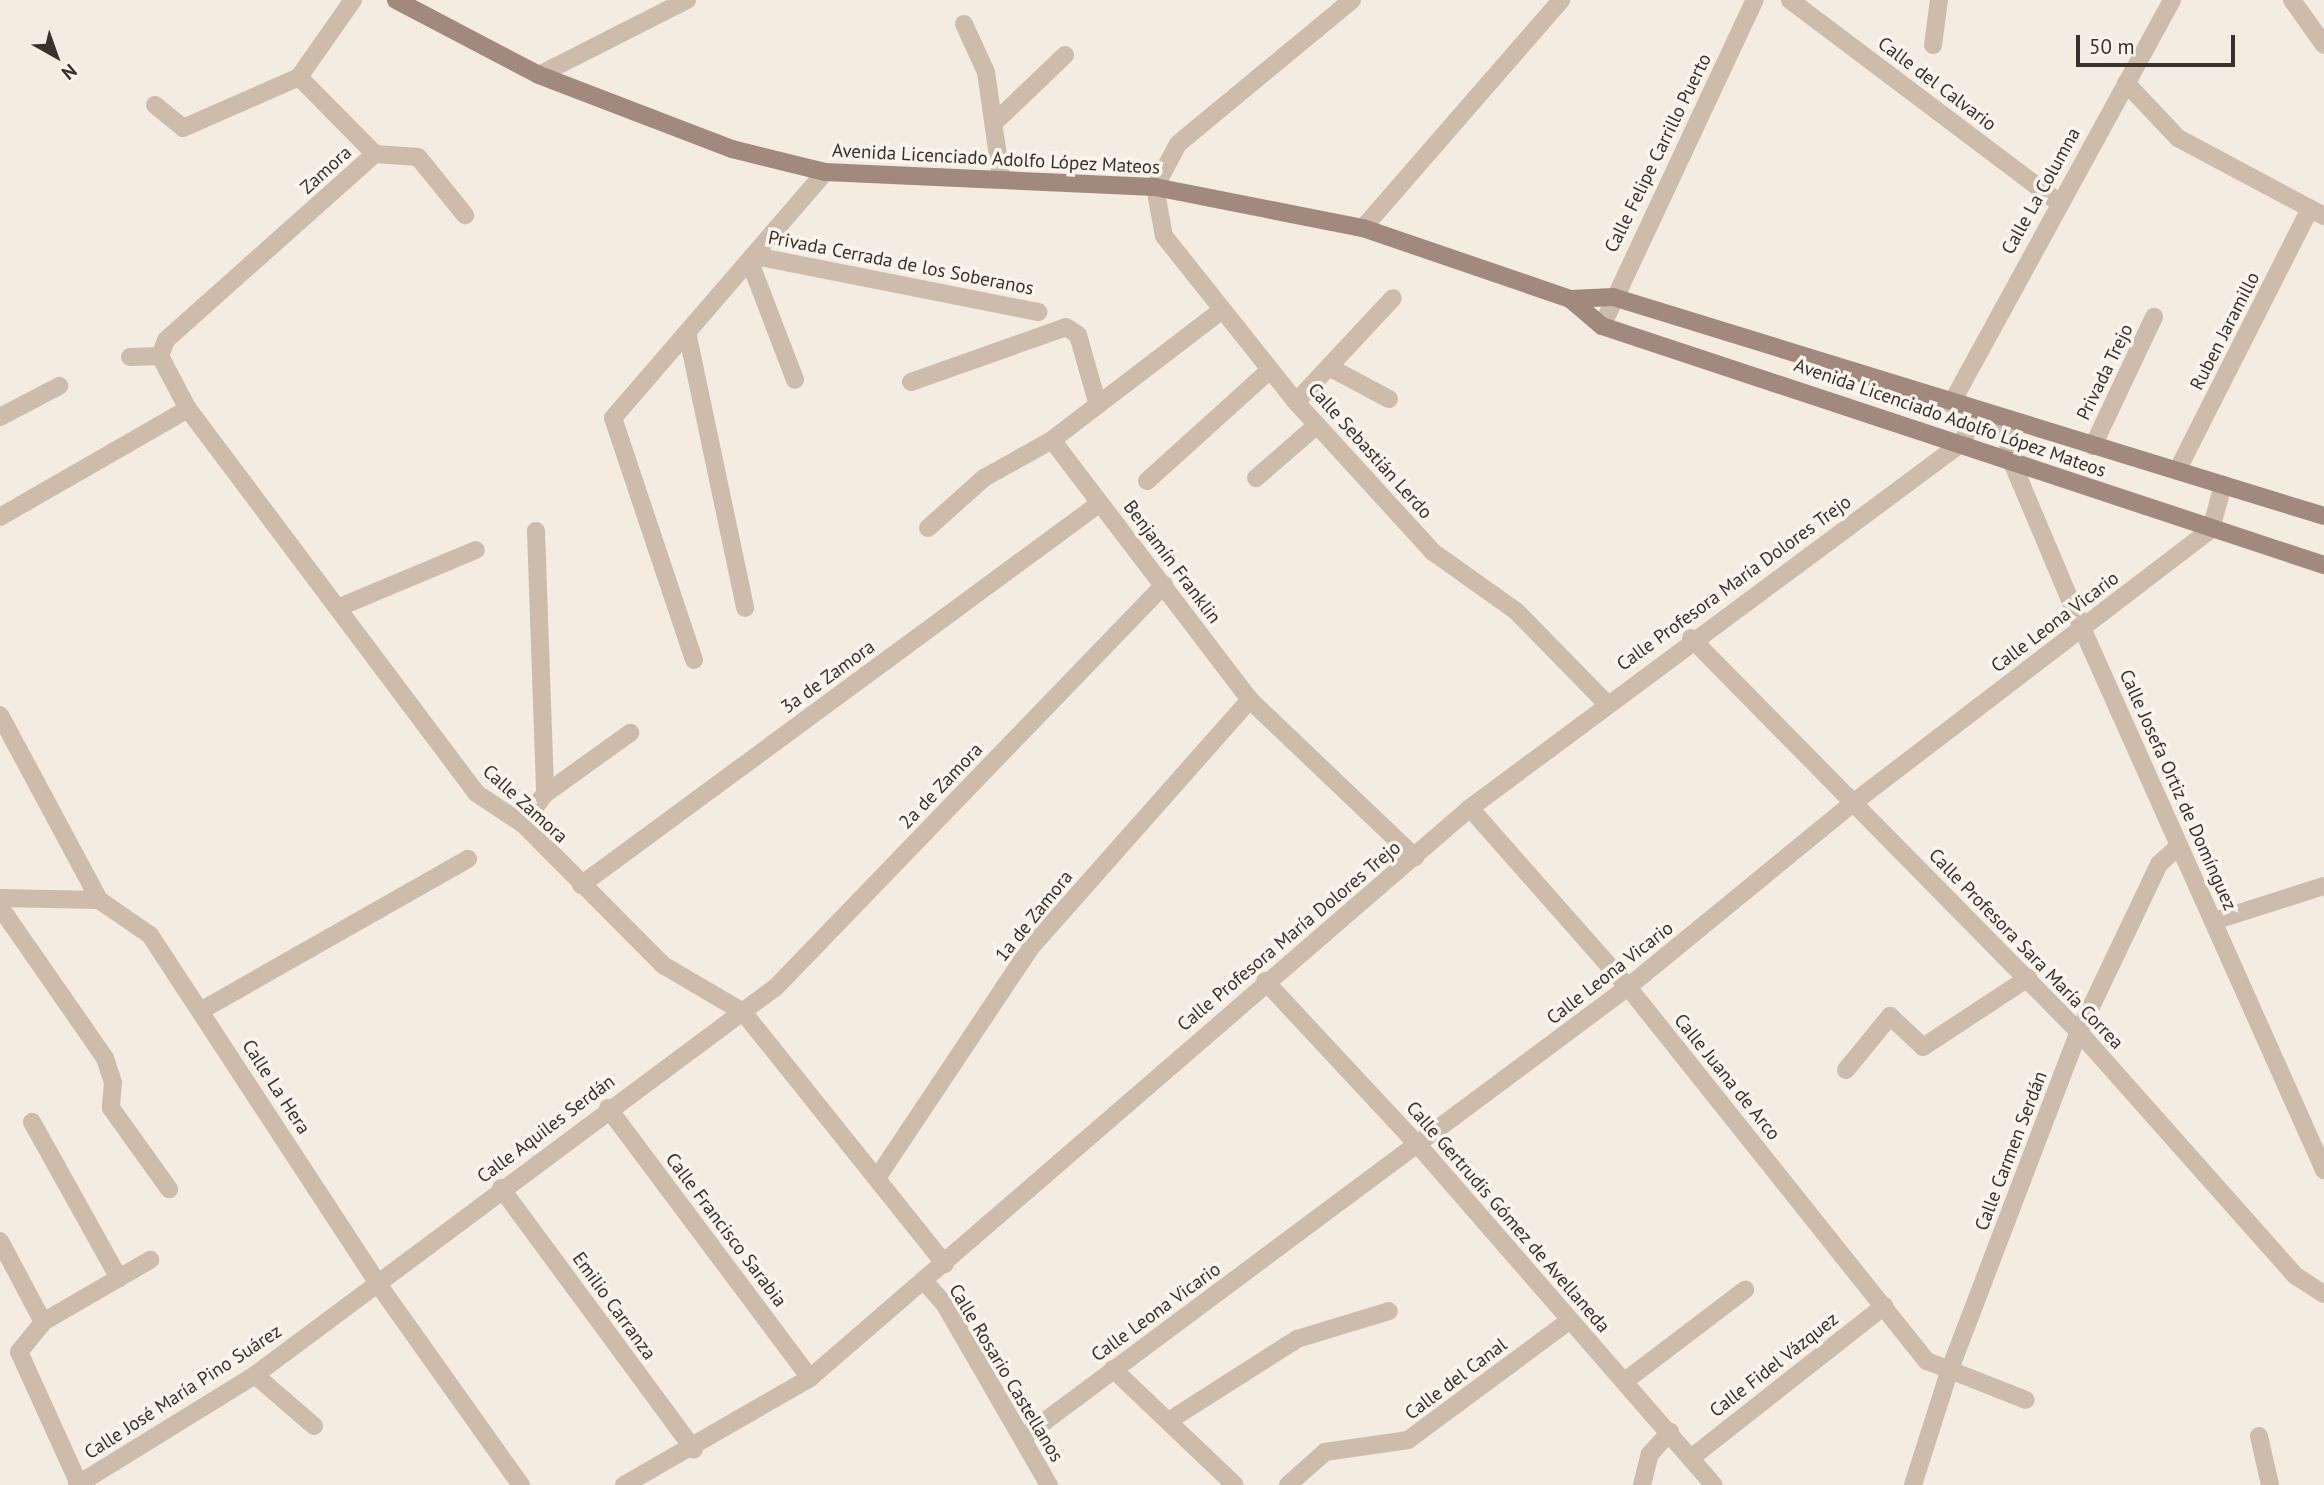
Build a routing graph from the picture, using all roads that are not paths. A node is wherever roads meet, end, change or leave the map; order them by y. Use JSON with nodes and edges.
{"nodes":[{"id":1,"x":353,"y":0,"type":"edge"},
{"id":2,"x":396,"y":0,"type":"edge"},
{"id":3,"x":687,"y":0,"type":"edge"},
{"id":4,"x":1352,"y":0,"type":"edge"},
{"id":5,"x":1561,"y":0,"type":"edge"},
{"id":6,"x":1755,"y":0,"type":"edge"},
{"id":7,"x":1790,"y":0,"type":"edge"},
{"id":8,"x":1939,"y":0,"type":"edge"},
{"id":9,"x":2172,"y":0,"type":"edge"},
{"id":10,"x":2292,"y":0,"type":"edge"},
{"id":11,"x":964,"y":24,"type":"dead end"},
{"id":12,"x":1933,"y":45,"type":"dead end"},
{"id":13,"x":2324,"y":45,"type":"edge"},
{"id":14,"x":1065,"y":55,"type":"dead end"},
{"id":15,"x":539,"y":75,"type":"junction"},
{"id":16,"x":299,"y":77,"type":"junction"},
{"id":17,"x":2126,"y":83,"type":"junction"},
{"id":18,"x":155,"y":105,"type":"dead end"},
{"id":19,"x":995,"y":122,"type":"junction"},
{"id":20,"x":375,"y":154,"type":"junction"},
{"id":21,"x":825,"y":172,"type":"junction"},
{"id":22,"x":1001,"y":178,"type":"junction"},
{"id":23,"x":1155,"y":187,"type":"junction"},
{"id":24,"x":2058,"y":202,"type":"junction"},
{"id":25,"x":2317,"y":213,"type":"edge"},
{"id":26,"x":466,"y":215,"type":"dead end"},
{"id":27,"x":1363,"y":228,"type":"junction"},
{"id":28,"x":752,"y":259,"type":"junction"},
{"id":29,"x":1613,"y":297,"type":"junction"},
{"id":30,"x":1393,"y":298,"type":"dead end"},
{"id":31,"x":1570,"y":299,"type":"junction"},
{"id":32,"x":1223,"y":310,"type":"junction"},
{"id":33,"x":1039,"y":312,"type":"dead end"},
{"id":34,"x":2154,"y":317,"type":"dead end"},
{"id":35,"x":1602,"y":326,"type":"junction"},
{"id":36,"x":687,"y":332,"type":"junction"},
{"id":37,"x":160,"y":356,"type":"junction"},
{"id":38,"x":130,"y":357,"type":"dead end"},
{"id":39,"x":1329,"y":367,"type":"junction"},
{"id":40,"x":1270,"y":370,"type":"junction"},
{"id":41,"x":795,"y":380,"type":"dead end"},
{"id":42,"x":911,"y":382,"type":"dead end"},
{"id":43,"x":59,"y":386,"type":"dead end"},
{"id":44,"x":1389,"y":400,"type":"dead end"},
{"id":45,"x":1296,"y":402,"type":"junction"},
{"id":46,"x":1951,"y":404,"type":"junction"},
{"id":47,"x":1098,"y":405,"type":"junction"},
{"id":48,"x":188,"y":409,"type":"junction"},
{"id":49,"x":1974,"y":413,"type":"junction"},
{"id":50,"x":0,"y":417,"type":"edge"},
{"id":51,"x":2004,"y":423,"type":"junction"},
{"id":52,"x":1317,"y":425,"type":"junction"},
{"id":53,"x":1052,"y":440,"type":"junction"},
{"id":54,"x":1963,"y":442,"type":"junction"},
{"id":55,"x":2093,"y":446,"type":"junction"},
{"id":56,"x":2011,"y":460,"type":"junction"},
{"id":57,"x":2177,"y":471,"type":"junction"},
{"id":58,"x":1256,"y":478,"type":"dead end"},
{"id":59,"x":1147,"y":481,"type":"dead end"},
{"id":60,"x":2223,"y":485,"type":"junction"},
{"id":61,"x":1100,"y":503,"type":"junction"},
{"id":62,"x":2324,"y":516,"type":"edge"},
{"id":63,"x":0,"y":517,"type":"edge"},
{"id":64,"x":928,"y":528,"type":"dead end"},
{"id":65,"x":2211,"y":529,"type":"junction"},
{"id":66,"x":536,"y":531,"type":"dead end"},
{"id":67,"x":476,"y":550,"type":"dead end"},
{"id":68,"x":2324,"y":565,"type":"edge"},
{"id":69,"x":1164,"y":585,"type":"junction"},
{"id":70,"x":342,"y":606,"type":"junction"},
{"id":71,"x":745,"y":608,"type":"dead end"},
{"id":72,"x":2082,"y":628,"type":"junction"},
{"id":73,"x":1691,"y":638,"type":"junction"},
{"id":74,"x":694,"y":660,"type":"dead end"},
{"id":75,"x":1250,"y":700,"type":"junction"},
{"id":76,"x":1606,"y":703,"type":"junction"},
{"id":77,"x":0,"y":715,"type":"edge"},
{"id":78,"x":630,"y":733,"type":"dead end"},
{"id":79,"x":545,"y":794,"type":"junction"},
{"id":80,"x":1853,"y":803,"type":"junction"},
{"id":81,"x":1470,"y":808,"type":"junction"},
{"id":82,"x":523,"y":824,"type":"junction"},
{"id":83,"x":2178,"y":847,"type":"junction"},
{"id":84,"x":1415,"y":857,"type":"junction"},
{"id":85,"x":468,"y":859,"type":"dead end"},
{"id":86,"x":581,"y":885,"type":"junction"},
{"id":87,"x":2324,"y":886,"type":"edge"},
{"id":88,"x":0,"y":898,"type":"edge"},
{"id":89,"x":99,"y":900,"type":"junction"},
{"id":90,"x":0,"y":906,"type":"edge"},
{"id":91,"x":2214,"y":921,"type":"junction"},
{"id":92,"x":2028,"y":978,"type":"junction"},
{"id":93,"x":1265,"y":981,"type":"junction"},
{"id":94,"x":1628,"y":987,"type":"junction"},
{"id":95,"x":202,"y":1010,"type":"junction"},
{"id":96,"x":743,"y":1012,"type":"junction"},
{"id":97,"x":2080,"y":1031,"type":"junction"},
{"id":98,"x":1846,"y":1070,"type":"dead end"},
{"id":99,"x":608,"y":1108,"type":"junction"},
{"id":100,"x":32,"y":1122,"type":"dead end"},
{"id":101,"x":1419,"y":1146,"type":"junction"},
{"id":102,"x":2324,"y":1170,"type":"edge"},
{"id":103,"x":877,"y":1178,"type":"junction"},
{"id":104,"x":500,"y":1188,"type":"junction"},
{"id":105,"x":169,"y":1189,"type":"dead end"},
{"id":106,"x":0,"y":1241,"type":"edge"},
{"id":107,"x":150,"y":1260,"type":"dead end"},
{"id":108,"x":945,"y":1264,"type":"junction"},
{"id":109,"x":119,"y":1278,"type":"junction"},
{"id":110,"x":926,"y":1283,"type":"junction"},
{"id":111,"x":378,"y":1284,"type":"junction"},
{"id":112,"x":1745,"y":1290,"type":"dead end"},
{"id":113,"x":2324,"y":1294,"type":"edge"},
{"id":114,"x":1884,"y":1306,"type":"junction"},
{"id":115,"x":1389,"y":1311,"type":"dead end"},
{"id":116,"x":1569,"y":1321,"type":"junction"},
{"id":117,"x":43,"y":1322,"type":"junction"},
{"id":118,"x":1113,"y":1369,"type":"junction"},
{"id":119,"x":1950,"y":1369,"type":"junction"},
{"id":120,"x":255,"y":1375,"type":"junction"},
{"id":121,"x":810,"y":1378,"type":"junction"},
{"id":122,"x":1625,"y":1381,"type":"junction"},
{"id":123,"x":2026,"y":1400,"type":"dead end"},
{"id":124,"x":1170,"y":1420,"type":"junction"},
{"id":125,"x":314,"y":1426,"type":"dead end"},
{"id":126,"x":1670,"y":1432,"type":"junction"},
{"id":127,"x":1025,"y":1436,"type":"junction"},
{"id":128,"x":2259,"y":1436,"type":"dead end"},
{"id":129,"x":694,"y":1450,"type":"junction"},
{"id":130,"x":1691,"y":1458,"type":"junction"},
{"id":131,"x":78,"y":1484,"type":"edge"},
{"id":132,"x":521,"y":1485,"type":"edge"},
{"id":133,"x":624,"y":1485,"type":"edge"},
{"id":134,"x":1049,"y":1485,"type":"edge"},
{"id":135,"x":1235,"y":1485,"type":"edge"},
{"id":136,"x":1289,"y":1485,"type":"edge"},
{"id":137,"x":1642,"y":1485,"type":"edge"},
{"id":138,"x":1714,"y":1485,"type":"edge"},
{"id":139,"x":1913,"y":1485,"type":"edge"},
{"id":140,"x":2270,"y":1485,"type":"edge"}],
"edges":[{"from":1,"to":16,"type":"street"},
{"from":2,"to":15,"type":"street","name":"Avenida Licenciado Adolfo López Mateos"},
{"from":3,"to":15,"type":"street"},
{"from":4,"to":23,"type":"street"},
{"from":5,"to":27,"type":"street"},
{"from":6,"to":29,"type":"street","name":"Calle Felipe Carrillo Puerto"},
{"from":7,"to":24,"type":"street","name":"Calle del Calvario"},
{"from":8,"to":12,"type":"street"},
{"from":9,"to":17,"type":"street","name":"Calle La Columna"},
{"from":10,"to":13,"type":"street"},
{"from":11,"to":19,"type":"street"},
{"from":14,"to":19,"type":"street"},
{"from":15,"to":21,"type":"street","name":"Avenida Licenciado Adolfo López Mateos"},
{"from":16,"to":18,"type":"street"},
{"from":16,"to":20,"type":"street","name":"Zamora"},
{"from":17,"to":24,"type":"street","name":"Calle La Columna"},
{"from":17,"to":25,"type":"street"},
{"from":19,"to":22,"type":"street"},
{"from":20,"to":26,"type":"street"},
{"from":20,"to":37,"type":"street","name":"Zamora"},
{"from":21,"to":22,"type":"street","name":"Avenida Licenciado Adolfo López Mateos"},
{"from":21,"to":28,"type":"street","name":"Privada Cerrada de los Soberanos"},
{"from":22,"to":23,"type":"street","name":"Avenida Licenciado Adolfo López Mateos"},
{"from":23,"to":27,"type":"street","name":"Avenida Licenciado Adolfo López Mateos"},
{"from":23,"to":32,"type":"street","name":"Calle Sebastián Lerdo"},
{"from":24,"to":46,"type":"street","name":"Calle La Columna"},
{"from":25,"to":57,"type":"street","name":"Ruben Jaramillo"},
{"from":27,"to":31,"type":"street","name":"Avenida Licenciado Adolfo López Mateos"},
{"from":28,"to":33,"type":"street","name":"Privada Cerrada de los Soberanos"},
{"from":28,"to":36,"type":"street","name":"Privada Cerrada de los Soberanos"},
{"from":28,"to":41,"type":"street"},
{"from":29,"to":31,"type":"street","name":"Avenida Licenciado Adolfo López Mateos"},
{"from":29,"to":35,"type":"street","name":"Calle Felipe Carrillo Puerto"},
{"from":29,"to":46,"type":"street","name":"Avenida Licenciado Adolfo López Mateos"},
{"from":30,"to":39,"type":"street"},
{"from":31,"to":35,"type":"street","name":"Avenida Licenciado Adolfo López Mateos"},
{"from":32,"to":40,"type":"street","name":"Calle Sebastián Lerdo"},
{"from":32,"to":47,"type":"street"},
{"from":34,"to":55,"type":"street","name":"Privada Trejo"},
{"from":35,"to":54,"type":"street","name":"Avenida Licenciado Adolfo López Mateos"},
{"from":36,"to":71,"type":"street"},
{"from":36,"to":74,"type":"street","name":"Privada Cerrada de los Soberanos"},
{"from":37,"to":38,"type":"street"},
{"from":37,"to":48,"type":"street","name":"Calle Zamora"},
{"from":39,"to":44,"type":"street"},
{"from":39,"to":45,"type":"street"},
{"from":40,"to":45,"type":"street","name":"Calle Sebastián Lerdo"},
{"from":40,"to":59,"type":"street"},
{"from":42,"to":47,"type":"street"},
{"from":43,"to":50,"type":"street"},
{"from":45,"to":52,"type":"street","name":"Calle Sebastián Lerdo"},
{"from":46,"to":49,"type":"street","name":"Avenida Licenciado Adolfo López Mateos"},
{"from":47,"to":53,"type":"street"},
{"from":48,"to":63,"type":"street"},
{"from":48,"to":70,"type":"street","name":"Calle Zamora"},
{"from":49,"to":51,"type":"street","name":"Avenida Licenciado Adolfo López Mateos"},
{"from":49,"to":54,"type":"street"},
{"from":51,"to":55,"type":"street","name":"Avenida Licenciado Adolfo López Mateos"},
{"from":51,"to":56,"type":"street","name":"Calle Josefa Ortiz de Domínguez"},
{"from":52,"to":58,"type":"street"},
{"from":52,"to":76,"type":"street","name":"Calle Sebastián Lerdo"},
{"from":53,"to":61,"type":"street","name":"Benjamín Franklin"},
{"from":53,"to":64,"type":"street"},
{"from":54,"to":56,"type":"street","name":"Avenida Licenciado Adolfo López Mateos"},
{"from":54,"to":73,"type":"street","name":"Calle Profesora María Dolores Trejo"},
{"from":55,"to":57,"type":"street","name":"Avenida Licenciado Adolfo López Mateos"},
{"from":56,"to":65,"type":"street","name":"Avenida Licenciado Adolfo López Mateos"},
{"from":56,"to":72,"type":"street","name":"Calle Josefa Ortiz de Domínguez"},
{"from":57,"to":60,"type":"street","name":"Avenida Licenciado Adolfo López Mateos"},
{"from":60,"to":62,"type":"street","name":"Avenida Licenciado Adolfo López Mateos"},
{"from":60,"to":65,"type":"street"},
{"from":61,"to":69,"type":"street","name":"Benjamín Franklin"},
{"from":61,"to":86,"type":"street","name":"3a de Zamora"},
{"from":65,"to":68,"type":"street","name":"Avenida Licenciado Adolfo López Mateos"},
{"from":65,"to":72,"type":"street","name":"Calle Leona Vicario"},
{"from":66,"to":79,"type":"street"},
{"from":67,"to":70,"type":"street"},
{"from":69,"to":75,"type":"street","name":"Benjamín Franklin"},
{"from":69,"to":96,"type":"street","name":"2a de Zamora"},
{"from":70,"to":82,"type":"street","name":"Calle Zamora"},
{"from":72,"to":80,"type":"street","name":"Calle Leona Vicario"},
{"from":72,"to":83,"type":"street","name":"Calle Josefa Ortiz de Domínguez"},
{"from":73,"to":76,"type":"street","name":"Calle Profesora María Dolores Trejo"},
{"from":73,"to":80,"type":"street","name":"Calle Profesora Sara María Correa"},
{"from":75,"to":84,"type":"street","name":"Benjamín Franklin"},
{"from":75,"to":103,"type":"street","name":"1a de Zamora"},
{"from":76,"to":81,"type":"street","name":"Calle Profesora María Dolores Trejo"},
{"from":77,"to":89,"type":"street"},
{"from":78,"to":79,"type":"street"},
{"from":79,"to":82,"type":"street"},
{"from":80,"to":92,"type":"street","name":"Calle Profesora Sara María Correa"},
{"from":80,"to":94,"type":"street","name":"Calle Leona Vicario"},
{"from":81,"to":84,"type":"street","name":"Calle Profesora María Dolores Trejo"},
{"from":81,"to":94,"type":"street","name":"Calle Juana de Arco"},
{"from":82,"to":86,"type":"street","name":"Calle Zamora"},
{"from":83,"to":91,"type":"street","name":"Calle Josefa Ortiz de Domínguez"},
{"from":83,"to":97,"type":"street","name":"Calle Carmen Serdán"},
{"from":84,"to":93,"type":"street","name":"Calle Profesora María Dolores Trejo"},
{"from":85,"to":95,"type":"street"},
{"from":86,"to":96,"type":"street","name":"Calle Zamora"},
{"from":87,"to":91,"type":"street"},
{"from":88,"to":89,"type":"street"},
{"from":89,"to":95,"type":"street","name":"Calle La Hera"},
{"from":90,"to":105,"type":"street"},
{"from":91,"to":102,"type":"street","name":"Calle Josefa Ortiz de Domínguez"},
{"from":92,"to":97,"type":"street","name":"Calle Profesora Sara María Correa"},
{"from":92,"to":98,"type":"street"},
{"from":93,"to":101,"type":"street","name":"Calle Gertrudis Gómez de Avellaneda"},
{"from":93,"to":108,"type":"street","name":"Calle Profesora María Dolores Trejo"},
{"from":94,"to":101,"type":"street","name":"Calle Leona Vicario"},
{"from":94,"to":114,"type":"street","name":"Calle Juana de Arco"},
{"from":95,"to":111,"type":"street","name":"Calle La Hera"},
{"from":96,"to":99,"type":"street","name":"Calle Aquiles Serdán"},
{"from":96,"to":103,"type":"street","name":"Calle Zamora"},
{"from":97,"to":113,"type":"street","name":"Calle Profesora Sara María Correa"},
{"from":97,"to":119,"type":"street","name":"Calle Carmen Serdán"},
{"from":99,"to":104,"type":"street","name":"Calle Aquiles Serdán"},
{"from":99,"to":121,"type":"street","name":"Calle Francisco Sarabia"},
{"from":100,"to":109,"type":"street"},
{"from":101,"to":116,"type":"street","name":"Calle Gertrudis Gómez de Avellaneda"},
{"from":101,"to":118,"type":"street","name":"Calle Leona Vicario"},
{"from":103,"to":108,"type":"street","name":"Calle Zamora"},
{"from":104,"to":111,"type":"street","name":"Calle Aquiles Serdán"},
{"from":104,"to":129,"type":"street","name":"Emilio Carranza"},
{"from":106,"to":117,"type":"street"},
{"from":107,"to":109,"type":"street"},
{"from":108,"to":110,"type":"street","name":"Calle Profesora María Dolores Trejo"},
{"from":109,"to":117,"type":"street"},
{"from":110,"to":121,"type":"street","name":"Calle Profesora María Dolores Trejo"},
{"from":110,"to":127,"type":"street","name":"Calle Rosario Castellanos"},
{"from":111,"to":120,"type":"street","name":"Calle José María Pino Suárez"},
{"from":111,"to":132,"type":"street","name":"Calle La Hera"},
{"from":112,"to":122,"type":"street"},
{"from":114,"to":119,"type":"street","name":"Calle Juana de Arco"},
{"from":114,"to":130,"type":"street","name":"Calle Fidel Vázquez"},
{"from":115,"to":124,"type":"street"},
{"from":116,"to":122,"type":"street","name":"Calle Gertrudis Gómez de Avellaneda"},
{"from":116,"to":136,"type":"street","name":"Calle del Canal"},
{"from":117,"to":131,"type":"street"},
{"from":118,"to":124,"type":"street"},
{"from":118,"to":127,"type":"street","name":"Calle Leona Vicario"},
{"from":119,"to":123,"type":"street","name":"Calle Juana de Arco"},
{"from":119,"to":139,"type":"street","name":"Calle Carmen Serdán"},
{"from":120,"to":125,"type":"street"},
{"from":120,"to":131,"type":"street","name":"Calle José María Pino Suárez"},
{"from":121,"to":129,"type":"street","name":"Calle Profesora María Dolores Trejo"},
{"from":122,"to":126,"type":"street","name":"Calle Gertrudis Gómez de Avellaneda"},
{"from":124,"to":135,"type":"street"},
{"from":126,"to":130,"type":"street","name":"Calle Gertrudis Gómez de Avellaneda"},
{"from":126,"to":137,"type":"street"},
{"from":127,"to":134,"type":"street","name":"Calle Rosario Castellanos"},
{"from":128,"to":140,"type":"street"},
{"from":129,"to":133,"type":"street","name":"Calle Profesora María Dolores Trejo"},
{"from":130,"to":138,"type":"street","name":"Calle Gertrudis Gómez de Avellaneda"}]}
